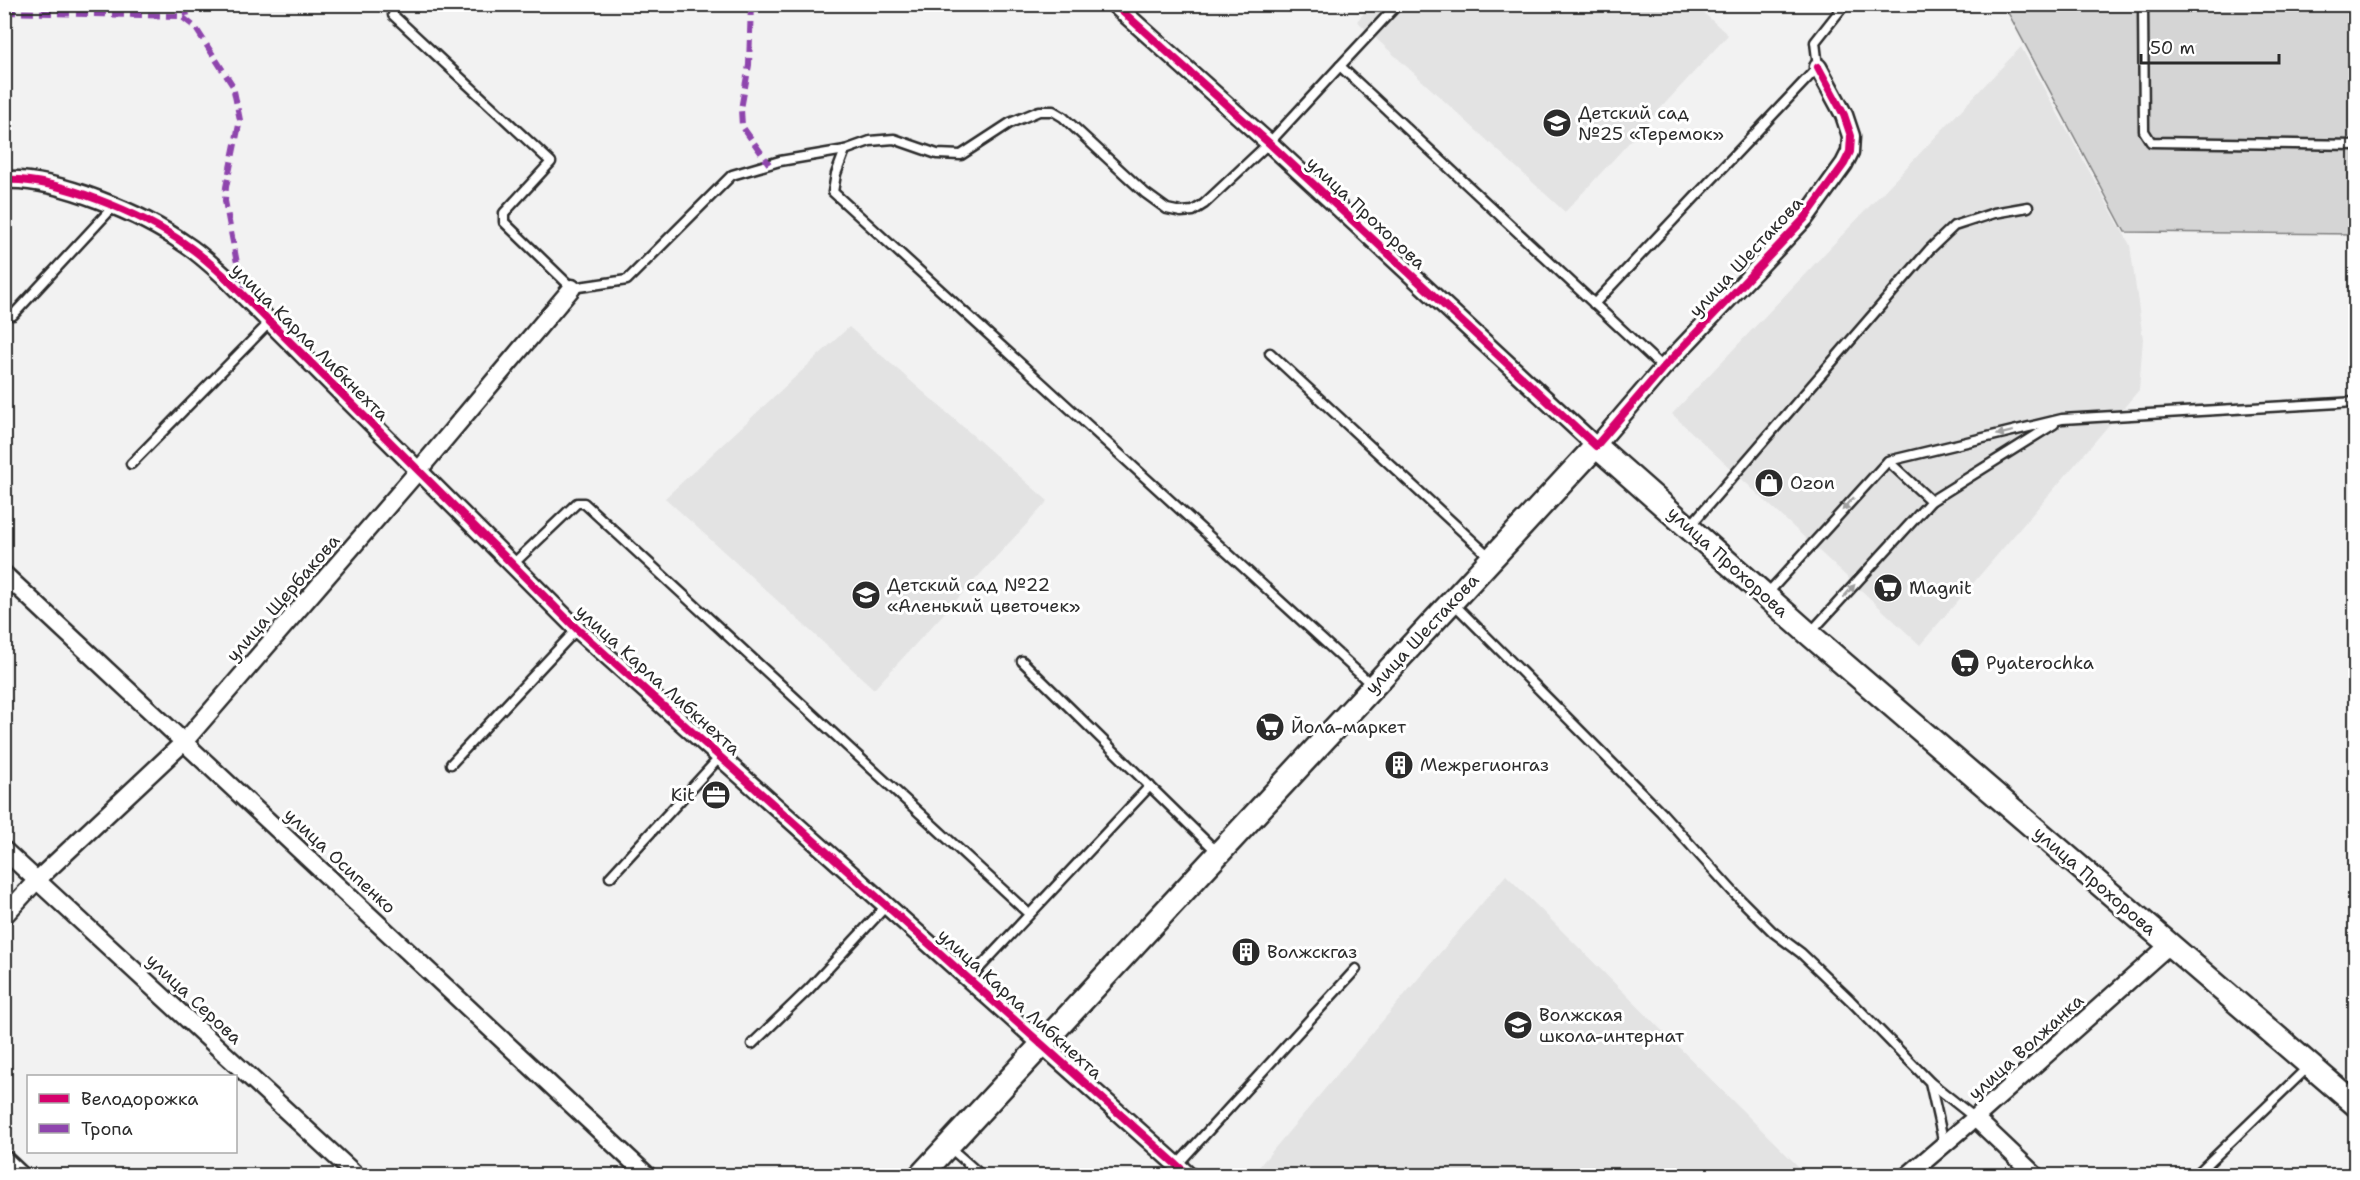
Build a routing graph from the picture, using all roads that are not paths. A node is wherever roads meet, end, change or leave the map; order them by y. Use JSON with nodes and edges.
{"nodes":[{"id":1,"x":1114,"y":4,"type":"edge"},
{"id":2,"x":1398,"y":4,"type":"edge"},
{"id":3,"x":1845,"y":4,"type":"edge"},
{"id":4,"x":2143,"y":4,"type":"edge"},
{"id":5,"x":393,"y":15,"type":"dead end"},
{"id":6,"x":1340,"y":66,"type":"junction"},
{"id":7,"x":1818,"y":67,"type":"junction"},
{"id":8,"x":1269,"y":143,"type":"junction"},
{"id":9,"x":2355,"y":145,"type":"edge"},
{"id":10,"x":845,"y":150,"type":"junction"},
{"id":11,"x":4,"y":180,"type":"edge"},
{"id":12,"x":112,"y":207,"type":"junction"},
{"id":13,"x":2028,"y":207,"type":"dead end"},
{"id":14,"x":572,"y":288,"type":"junction"},
{"id":15,"x":1593,"y":304,"type":"junction"},
{"id":16,"x":13,"y":315,"type":"dead end"},
{"id":17,"x":271,"y":321,"type":"junction"},
{"id":18,"x":1270,"y":353,"type":"dead end"},
{"id":19,"x":1663,"y":369,"type":"junction"},
{"id":20,"x":2355,"y":402,"type":"edge"},
{"id":21,"x":2062,"y":419,"type":"junction"},
{"id":22,"x":1596,"y":446,"type":"junction"},
{"id":23,"x":1888,"y":461,"type":"junction"},
{"id":24,"x":131,"y":464,"type":"dead end"},
{"id":25,"x":418,"y":471,"type":"junction"},
{"id":26,"x":1931,"y":501,"type":"junction"},
{"id":27,"x":1689,"y":526,"type":"junction"},
{"id":28,"x":1492,"y":559,"type":"junction"},
{"id":29,"x":512,"y":565,"type":"junction"},
{"id":30,"x":4,"y":574,"type":"edge"},
{"id":31,"x":1766,"y":595,"type":"junction"},
{"id":32,"x":1452,"y":602,"type":"junction"},
{"id":33,"x":577,"y":629,"type":"junction"},
{"id":34,"x":1809,"y":634,"type":"junction"},
{"id":35,"x":1022,"y":661,"type":"dead end"},
{"id":36,"x":1373,"y":686,"type":"junction"},
{"id":37,"x":184,"y":742,"type":"junction"},
{"id":38,"x":720,"y":756,"type":"junction"},
{"id":39,"x":451,"y":764,"type":"dead end"},
{"id":40,"x":1150,"y":786,"type":"junction"},
{"id":41,"x":4,"y":850,"type":"edge"},
{"id":42,"x":1219,"y":854,"type":"junction"},
{"id":43,"x":610,"y":877,"type":"dead end"},
{"id":44,"x":37,"y":880,"type":"junction"},
{"id":45,"x":886,"y":905,"type":"junction"},
{"id":46,"x":1029,"y":914,"type":"junction"},
{"id":47,"x":4,"y":916,"type":"edge"},
{"id":48,"x":2169,"y":945,"type":"junction"},
{"id":49,"x":1356,"y":969,"type":"dead end"},
{"id":50,"x":969,"y":979,"type":"junction"},
{"id":51,"x":752,"y":1044,"type":"dead end"},
{"id":52,"x":1042,"y":1044,"type":"junction"},
{"id":53,"x":2309,"y":1065,"type":"junction"},
{"id":54,"x":1930,"y":1082,"type":"junction"},
{"id":55,"x":2355,"y":1105,"type":"edge"},
{"id":56,"x":1975,"y":1118,"type":"junction"},
{"id":57,"x":1944,"y":1144,"type":"junction"},
{"id":58,"x":947,"y":1146,"type":"junction"},
{"id":59,"x":4,"y":1159,"type":"edge"},
{"id":60,"x":1183,"y":1170,"type":"edge"},
{"id":61,"x":22,"y":1176,"type":"edge"},
{"id":62,"x":357,"y":1176,"type":"edge"},
{"id":63,"x":648,"y":1176,"type":"edge"},
{"id":64,"x":920,"y":1176,"type":"edge"},
{"id":65,"x":982,"y":1176,"type":"edge"},
{"id":66,"x":1907,"y":1176,"type":"edge"},
{"id":67,"x":2036,"y":1176,"type":"edge"},
{"id":68,"x":2195,"y":1176,"type":"edge"}],
"edges":[{"from":1,"to":8,"type":"street","name":"улица Прохорова"},
{"from":2,"to":6,"type":"lane"},
{"from":3,"to":7,"type":"lane"},
{"from":4,"to":9,"type":"lane"},
{"from":5,"to":14,"type":"lane"},
{"from":6,"to":8,"type":"lane"},
{"from":6,"to":15,"type":"lane"},
{"from":7,"to":15,"type":"lane"},
{"from":7,"to":19,"type":"street","name":"улица Шестакова"},
{"from":8,"to":10,"type":"lane"},
{"from":8,"to":22,"type":"street","name":"улица Прохорова"},
{"from":10,"to":14,"type":"lane"},
{"from":10,"to":36,"type":"lane"},
{"from":11,"to":12,"type":"street","name":"улица Карла Либкнехта"},
{"from":12,"to":16,"type":"lane"},
{"from":12,"to":17,"type":"street","name":"улица Карла Либкнехта"},
{"from":13,"to":27,"type":"lane"},
{"from":14,"to":25,"type":"street","name":"улица Щербакова"},
{"from":15,"to":19,"type":"lane"},
{"from":17,"to":24,"type":"lane"},
{"from":17,"to":25,"type":"street","name":"улица Карла Либкнехта"},
{"from":18,"to":28,"type":"lane"},
{"from":19,"to":22,"type":"street","name":"улица Шестакова"},
{"from":20,"to":21,"type":"lane"},
{"from":21,"to":23,"type":"lane","one_way":true},
{"from":21,"to":26,"type":"lane"},
{"from":22,"to":27,"type":"main road","name":"улица Прохорова"},
{"from":22,"to":28,"type":"main road","name":"улица Шестакова"},
{"from":23,"to":26,"type":"lane"},
{"from":23,"to":31,"type":"lane","one_way":true},
{"from":25,"to":29,"type":"street","name":"улица Карла Либкнехта"},
{"from":25,"to":37,"type":"street","name":"улица Щербакова"},
{"from":34,"to":26,"type":"lane","one_way":true},
{"from":27,"to":31,"type":"main road","name":"улица Прохорова"},
{"from":28,"to":32,"type":"main road","name":"улица Шестакова"},
{"from":29,"to":33,"type":"street","name":"улица Карла Либкнехта"},
{"from":29,"to":46,"type":"lane"},
{"from":30,"to":37,"type":"street","name":"улица Осипенко"},
{"from":31,"to":34,"type":"main road","name":"улица Прохорова"},
{"from":32,"to":36,"type":"main road","name":"улица Шестакова"},
{"from":32,"to":54,"type":"lane"},
{"from":33,"to":38,"type":"street","name":"улица Карла Либкнехта"},
{"from":33,"to":39,"type":"lane"},
{"from":34,"to":48,"type":"main road","name":"улица Прохорова"},
{"from":35,"to":40,"type":"lane"},
{"from":36,"to":42,"type":"main road","name":"улица Шестакова"},
{"from":37,"to":44,"type":"street","name":"улица Щербакова"},
{"from":37,"to":63,"type":"street","name":"улица Осипенко"},
{"from":38,"to":43,"type":"lane"},
{"from":38,"to":45,"type":"street","name":"улица Карла Либкнехта"},
{"from":40,"to":42,"type":"lane"},
{"from":40,"to":46,"type":"lane"},
{"from":41,"to":44,"type":"street","name":"улица Серова"},
{"from":42,"to":52,"type":"main road","name":"улица Шестакова"},
{"from":44,"to":47,"type":"street","name":"улица Щербакова"},
{"from":44,"to":62,"type":"street","name":"улица Серова"},
{"from":45,"to":50,"type":"street","name":"улица Карла Либкнехта"},
{"from":45,"to":51,"type":"lane"},
{"from":46,"to":50,"type":"lane"},
{"from":48,"to":53,"type":"main road","name":"улица Прохорова"},
{"from":48,"to":56,"type":"street","name":"улица Волжанка"},
{"from":49,"to":60,"type":"lane"},
{"from":50,"to":52,"type":"street","name":"улица Карла Либкнехта"},
{"from":52,"to":58,"type":"main road","name":"улица Шестакова"},
{"from":52,"to":60,"type":"street","name":"улица Карла Либкнехта"},
{"from":53,"to":55,"type":"main road","name":"улица Прохорова"},
{"from":53,"to":68,"type":"lane"},
{"from":54,"to":56,"type":"lane"},
{"from":54,"to":57,"type":"lane"},
{"from":56,"to":57,"type":"street","name":"улица Волжанка"},
{"from":56,"to":67,"type":"street"},
{"from":57,"to":66,"type":"street","name":"улица Волжанка"},
{"from":58,"to":64,"type":"main road","name":"улица Шестакова"},
{"from":58,"to":65,"type":"lane"},
{"from":59,"to":61,"type":"street"}]}
